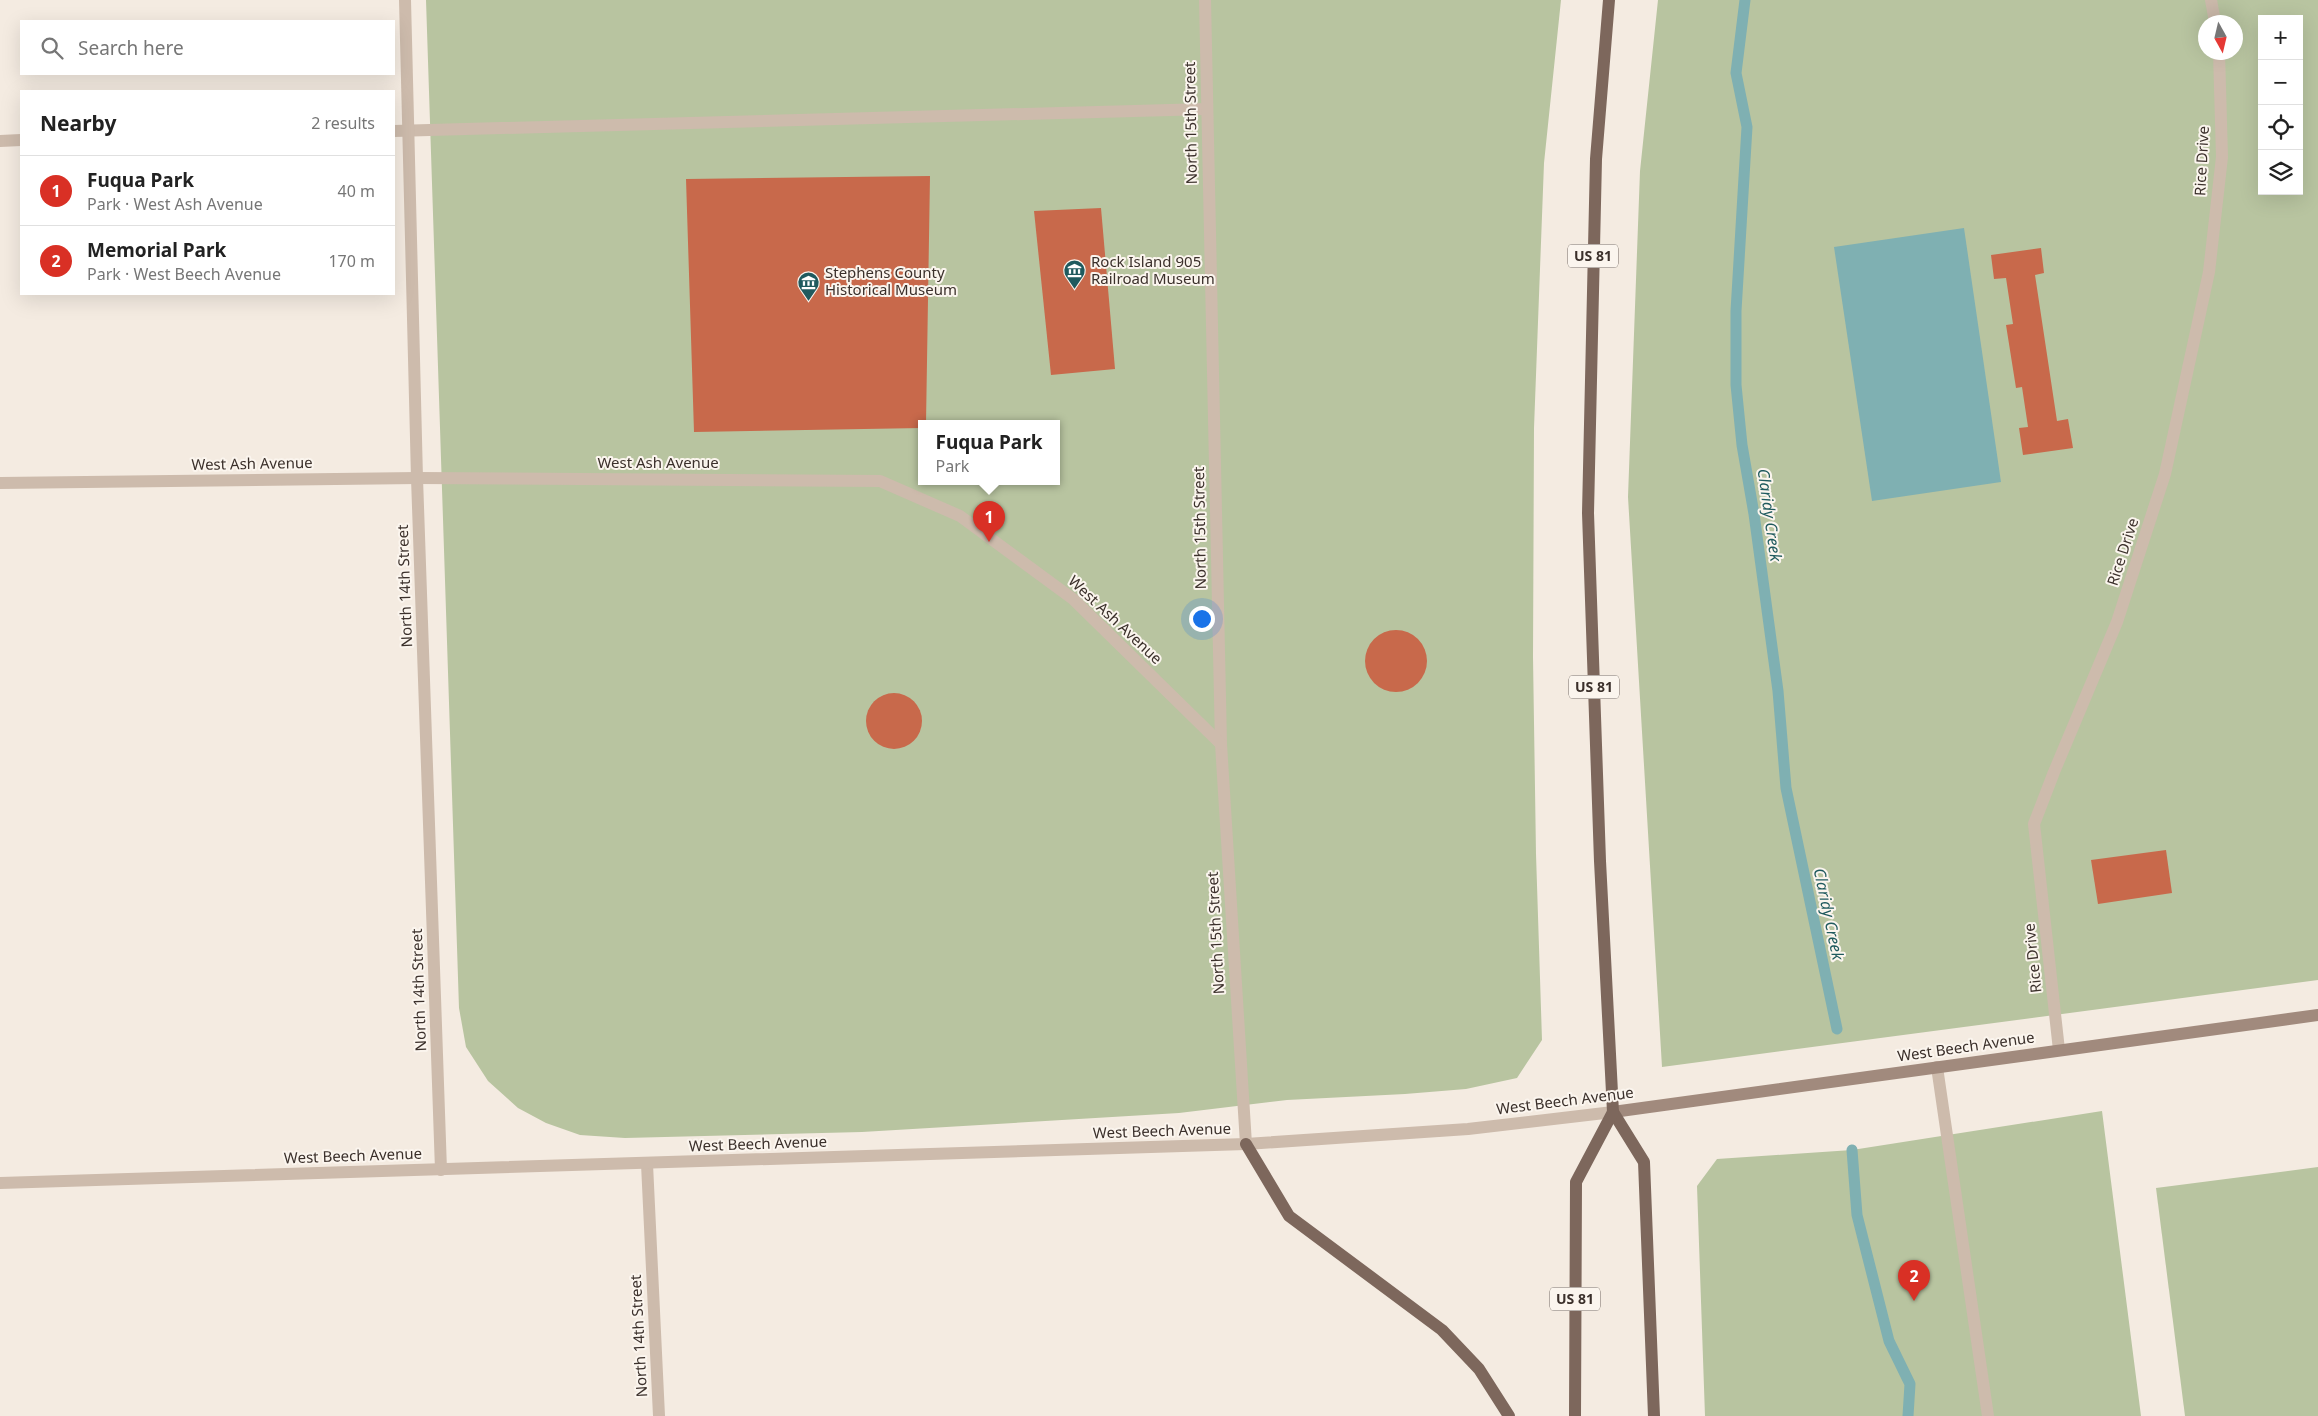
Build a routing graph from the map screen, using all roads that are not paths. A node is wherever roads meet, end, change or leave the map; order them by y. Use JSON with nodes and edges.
{"nodes":[{"id":1,"x":405,"y":0,"type":"edge"},
{"id":2,"x":1205,"y":0,"type":"edge"},
{"id":3,"x":1610,"y":0,"type":"edge"},
{"id":4,"x":2211,"y":0,"type":"edge"},
{"id":5,"x":2214,"y":15,"type":"edge"},
{"id":6,"x":2219,"y":60,"type":"edge"},
{"id":7,"x":1207,"y":109,"type":"junction"},
{"id":8,"x":395,"y":130,"type":"edge"},
{"id":9,"x":408,"y":130,"type":"junction"},
{"id":10,"x":20,"y":140,"type":"edge"},
{"id":11,"x":0,"y":141,"type":"edge"},
{"id":12,"x":417,"y":478,"type":"junction"},
{"id":13,"x":0,"y":483,"type":"edge"},
{"id":14,"x":1221,"y":744,"type":"junction"},
{"id":15,"x":2318,"y":1015,"type":"edge"},
{"id":16,"x":2059,"y":1050,"type":"junction"},
{"id":17,"x":1938,"y":1067,"type":"junction"},
{"id":18,"x":1613,"y":1112,"type":"junction"},
{"id":19,"x":1246,"y":1144,"type":"junction"},
{"id":20,"x":647,"y":1164,"type":"junction"},
{"id":21,"x":441,"y":1170,"type":"junction"},
{"id":22,"x":0,"y":1183,"type":"edge"},
{"id":23,"x":658,"y":1416,"type":"edge"},
{"id":24,"x":1509,"y":1416,"type":"edge"},
{"id":25,"x":1575,"y":1416,"type":"edge"},
{"id":26,"x":1654,"y":1416,"type":"edge"},
{"id":27,"x":1988,"y":1416,"type":"edge"}],
"edges":[{"from":1,"to":9,"type":"street","name":"North 14th Street"},
{"from":2,"to":7,"type":"street","name":"North 15th Street"},
{"from":3,"to":18,"type":"main road","number":"US 81"},
{"from":4,"to":5,"type":"street"},
{"from":6,"to":16,"type":"street","name":"Rice Drive"},
{"from":7,"to":9,"type":"street"},
{"from":7,"to":14,"type":"street","name":"North 15th Street"},
{"from":8,"to":9,"type":"street"},
{"from":9,"to":12,"type":"street","name":"North 14th Street"},
{"from":10,"to":11,"type":"street"},
{"from":12,"to":13,"type":"street","name":"West Ash Avenue"},
{"from":12,"to":14,"type":"street","name":"West Ash Avenue"},
{"from":12,"to":21,"type":"street","name":"North 14th Street"},
{"from":14,"to":19,"type":"street","name":"North 15th Street"},
{"from":15,"to":16,"type":"main road","name":"West Beech Avenue"},
{"from":16,"to":17,"type":"main road","name":"West Beech Avenue"},
{"from":17,"to":18,"type":"main road","name":"West Beech Avenue"},
{"from":17,"to":27,"type":"street"},
{"from":18,"to":19,"type":"street","name":"West Beech Avenue"},
{"from":18,"to":25,"type":"main road","number":"US 81"},
{"from":18,"to":26,"type":"main road"},
{"from":19,"to":20,"type":"street","name":"West Beech Avenue"},
{"from":19,"to":24,"type":"main road"},
{"from":20,"to":21,"type":"street","name":"West Beech Avenue"},
{"from":20,"to":23,"type":"street","name":"North 14th Street"},
{"from":21,"to":22,"type":"street","name":"West Beech Avenue"}]}
